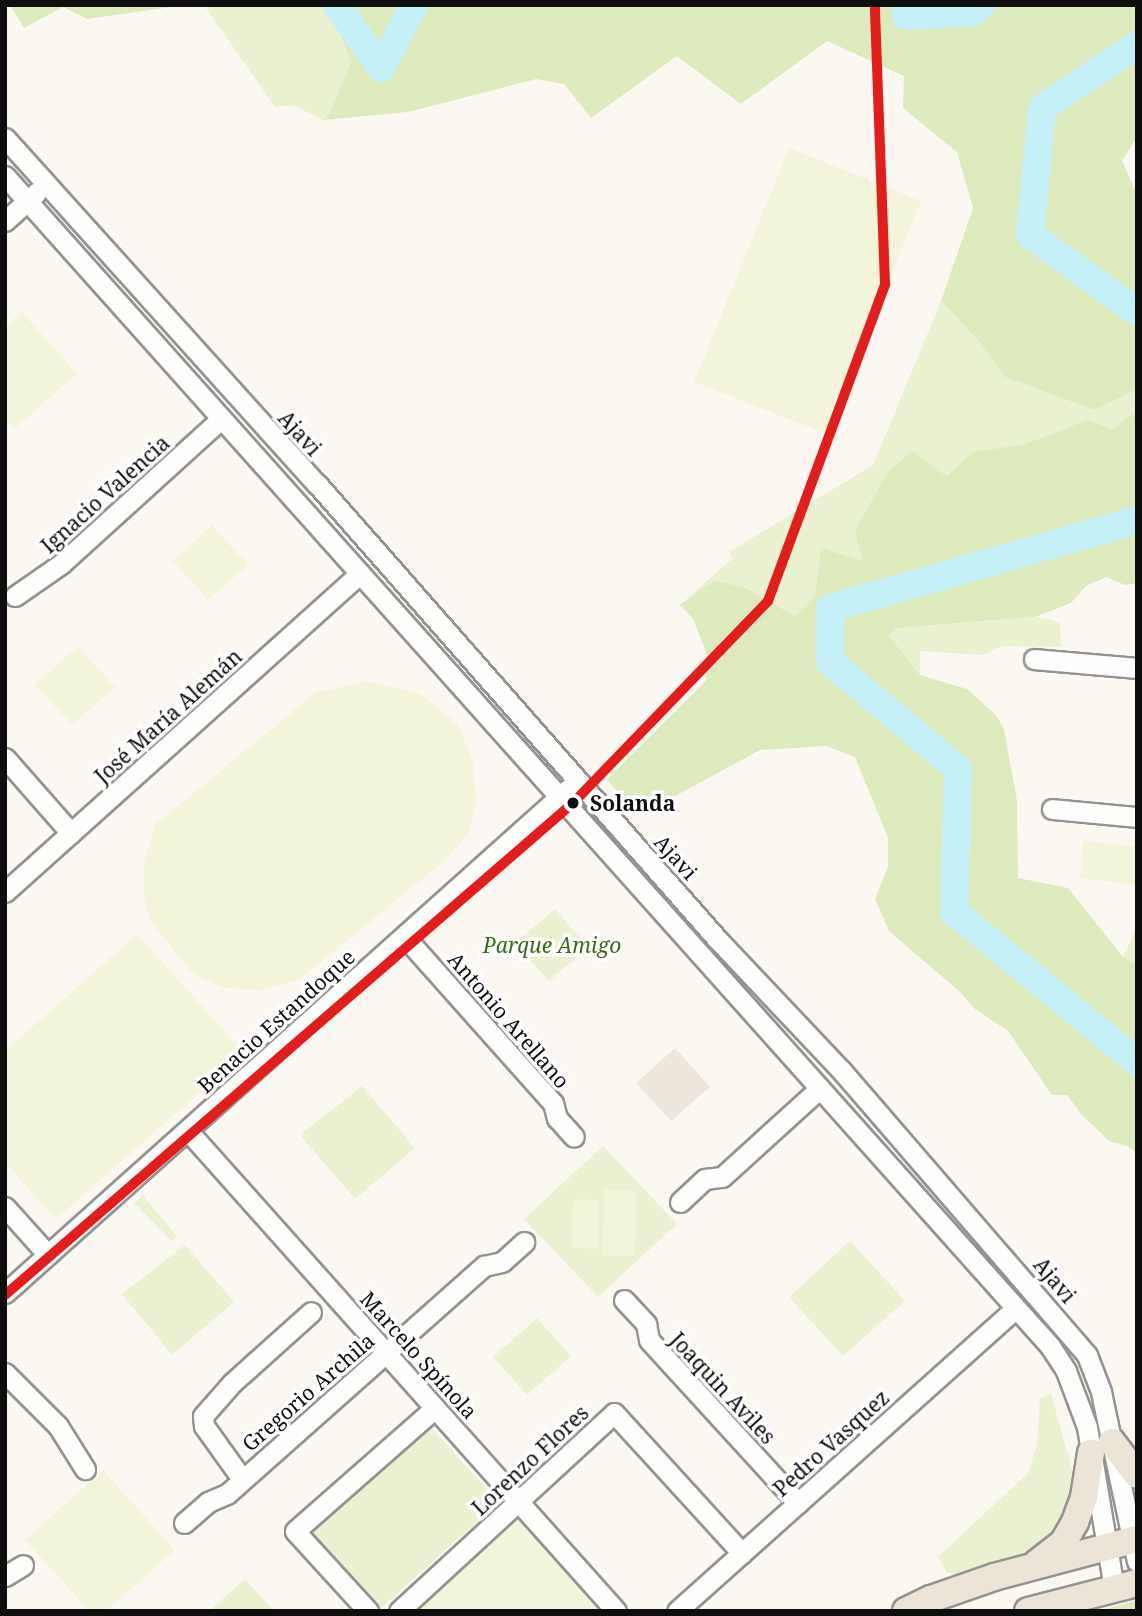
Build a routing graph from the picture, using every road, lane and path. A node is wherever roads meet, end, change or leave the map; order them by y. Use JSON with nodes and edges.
{"nodes":[{"id":1,"x":5,"y":138,"type":"edge"},
{"id":2,"x":5,"y":176,"type":"edge"},
{"id":3,"x":45,"y":185,"type":"junction"},
{"id":4,"x":26,"y":201,"type":"junction"},
{"id":5,"x":5,"y":220,"type":"edge"},
{"id":6,"x":220,"y":420,"type":"junction"},
{"id":7,"x":360,"y":574,"type":"junction"},
{"id":8,"x":15,"y":596,"type":"dead end"},
{"id":9,"x":1034,"y":659,"type":"dead end"},
{"id":10,"x":1137,"y":668,"type":"edge"},
{"id":11,"x":5,"y":758,"type":"edge"},
{"id":12,"x":577,"y":782,"type":"junction"},
{"id":13,"x":560,"y":796,"type":"junction"},
{"id":14,"x":1052,"y":809,"type":"dead end"},
{"id":15,"x":1137,"y":817,"type":"edge"},
{"id":16,"x":71,"y":833,"type":"junction"},
{"id":17,"x":5,"y":892,"type":"edge"},
{"id":18,"x":404,"y":936,"type":"junction"},
{"id":19,"x":820,"y":1088,"type":"junction"},
{"id":20,"x":188,"y":1130,"type":"junction"},
{"id":21,"x":574,"y":1137,"type":"dead end"},
{"id":22,"x":680,"y":1202,"type":"dead end"},
{"id":23,"x":5,"y":1207,"type":"edge"},
{"id":24,"x":524,"y":1242,"type":"dead end"},
{"id":25,"x":48,"y":1255,"type":"junction"},
{"id":26,"x":332,"y":1292,"type":"junction"},
{"id":27,"x":5,"y":1293,"type":"edge"},
{"id":28,"x":624,"y":1300,"type":"dead end"},
{"id":29,"x":1015,"y":1309,"type":"junction"},
{"id":30,"x":387,"y":1354,"type":"junction"},
{"id":31,"x":5,"y":1373,"type":"edge"},
{"id":32,"x":435,"y":1408,"type":"junction"},
{"id":33,"x":1101,"y":1448,"type":"junction"},
{"id":34,"x":85,"y":1469,"type":"dead end"},
{"id":35,"x":1137,"y":1475,"type":"edge"},
{"id":36,"x":242,"y":1479,"type":"junction"},
{"id":37,"x":520,"y":1503,"type":"junction"},
{"id":38,"x":798,"y":1503,"type":"junction"},
{"id":39,"x":184,"y":1523,"type":"dead end"},
{"id":40,"x":1135,"y":1547,"type":"edge"},
{"id":41,"x":1107,"y":1548,"type":"junction"},
{"id":42,"x":742,"y":1553,"type":"junction"},
{"id":43,"x":23,"y":1565,"type":"dead end"},
{"id":44,"x":1031,"y":1567,"type":"junction"},
{"id":45,"x":5,"y":1576,"type":"edge"},
{"id":46,"x":1125,"y":1586,"type":"edge"},
{"id":47,"x":368,"y":1611,"type":"edge"},
{"id":48,"x":399,"y":1611,"type":"edge"},
{"id":49,"x":616,"y":1611,"type":"edge"},
{"id":50,"x":677,"y":1611,"type":"edge"},
{"id":51,"x":906,"y":1611,"type":"edge"},
{"id":52,"x":1028,"y":1611,"type":"edge"}],
"edges":[{"from":1,"to":3,"type":"street","name":"Ajavi"},
{"from":2,"to":4,"type":"street","name":"Ajavi"},
{"from":3,"to":4,"type":"street"},
{"from":3,"to":12,"type":"street","name":"Ajavi"},
{"from":4,"to":5,"type":"street"},
{"from":4,"to":6,"type":"street","name":"Ajavi"},
{"from":6,"to":7,"type":"street","name":"Ajavi"},
{"from":6,"to":8,"type":"street","name":"Ignacio Valencia"},
{"from":7,"to":13,"type":"street","name":"Ajavi"},
{"from":7,"to":16,"type":"street","name":"José María Alemán"},
{"from":9,"to":10,"type":"street"},
{"from":11,"to":16,"type":"street"},
{"from":12,"to":13,"type":"street","name":"Benacio Estandoque"},
{"from":12,"to":33,"type":"street","name":"Ajavi"},
{"from":13,"to":18,"type":"street","name":"Benacio Estandoque"},
{"from":13,"to":19,"type":"street","name":"Ajavi"},
{"from":14,"to":15,"type":"street"},
{"from":16,"to":17,"type":"street","name":"José María Alemán"},
{"from":18,"to":20,"type":"street","name":"Benacio Estandoque"},
{"from":18,"to":21,"type":"street","name":"Antonio Arellano"},
{"from":19,"to":22,"type":"street"},
{"from":19,"to":29,"type":"street","name":"Ajavi"},
{"from":20,"to":25,"type":"street","name":"Benacio Estandoque"},
{"from":20,"to":26,"type":"street","name":"Marcelo Spínola"},
{"from":23,"to":25,"type":"street"},
{"from":24,"to":30,"type":"street","name":"Gregorio Archila"},
{"from":25,"to":27,"type":"street","name":"Benacio Estandoque"},
{"from":26,"to":30,"type":"street","name":"Marcelo Spínola"},
{"from":26,"to":36,"type":"street"},
{"from":28,"to":38,"type":"street","name":"Joaquin Aviles"},
{"from":29,"to":33,"type":"street","name":"Ajavi"},
{"from":29,"to":38,"type":"street","name":"Pedro Vasquez"},
{"from":30,"to":32,"type":"street","name":"Marcelo Spínola"},
{"from":30,"to":36,"type":"street","name":"Gregorio Archila"},
{"from":31,"to":34,"type":"street"},
{"from":32,"to":37,"type":"street","name":"Marcelo Spínola"},
{"from":32,"to":47,"type":"street"},
{"from":33,"to":35,"type":"main road"},
{"from":33,"to":40,"type":"street","name":"Ajavi"},
{"from":33,"to":41,"type":"street","name":"Ajavi"},
{"from":33,"to":44,"type":"main road"},
{"from":36,"to":39,"type":"street","name":"Gregorio Archila"},
{"from":37,"to":42,"type":"street","name":"Lorenzo Flores"},
{"from":37,"to":48,"type":"street","name":"Lorenzo Flores"},
{"from":37,"to":49,"type":"street","name":"Marcelo Spínola"},
{"from":38,"to":42,"type":"street","name":"Pedro Vasquez"},
{"from":40,"to":41,"type":"main road"},
{"from":41,"to":44,"type":"main road"},
{"from":41,"to":46,"type":"street","name":"Ajavi"},
{"from":42,"to":50,"type":"street","name":"Pedro Vasquez"},
{"from":43,"to":45,"type":"street"},
{"from":44,"to":51,"type":"main road"},
{"from":46,"to":52,"type":"main road"}]}
